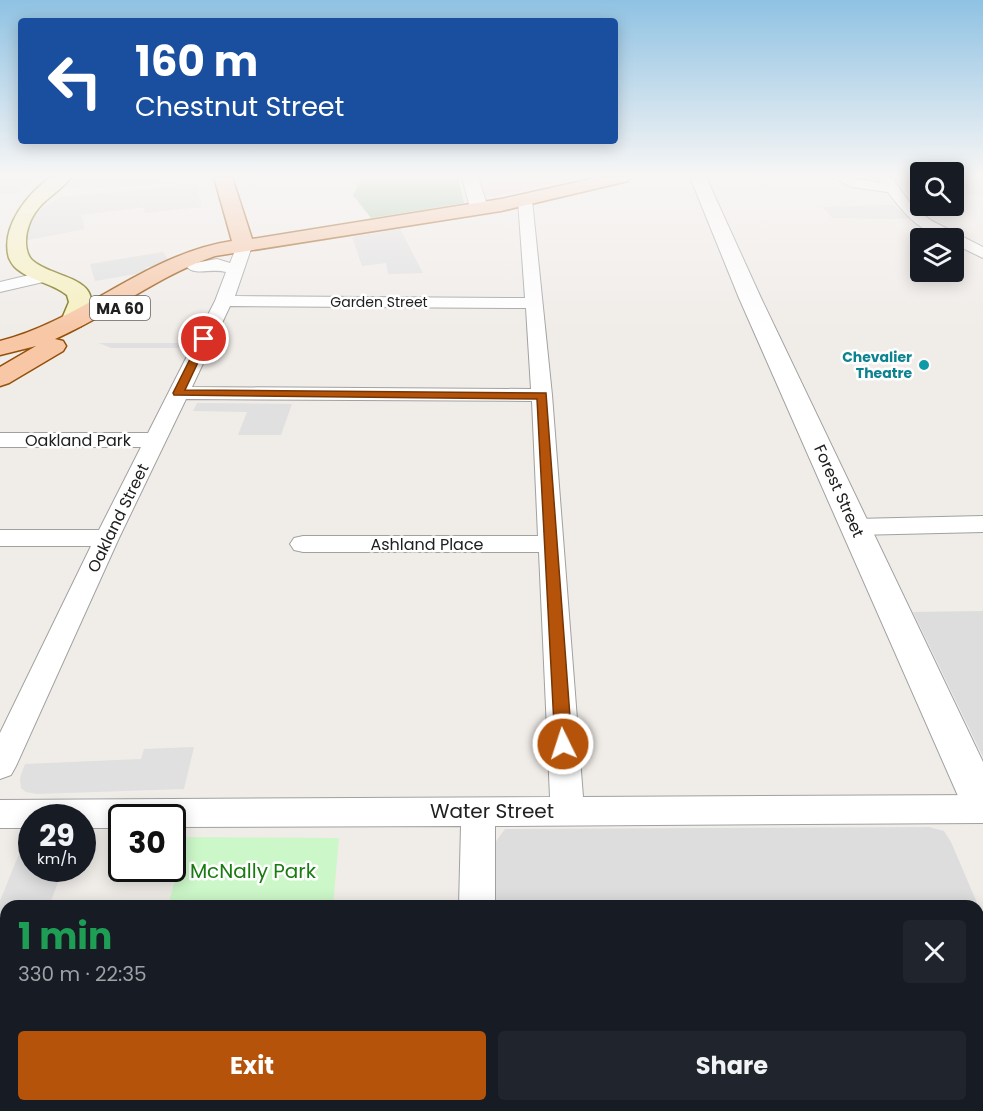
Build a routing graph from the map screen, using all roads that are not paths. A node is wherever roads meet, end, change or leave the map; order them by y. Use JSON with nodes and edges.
{"nodes":[{"id":1,"x":3,"y":229,"type":"edge"},
{"id":2,"x":239,"y":229,"type":"edge"},
{"id":3,"x":350,"y":229,"type":"edge"},
{"id":4,"x":528,"y":229,"type":"edge"},
{"id":5,"x":721,"y":229,"type":"edge"},
{"id":6,"x":937,"y":229,"type":"edge"},
{"id":7,"x":965,"y":242,"type":"junction"},
{"id":8,"x":983,"y":242,"type":"edge"},
{"id":9,"x":244,"y":246,"type":"junction"},
{"id":10,"x":983,"y":253,"type":"edge"},
{"id":11,"x":195,"y":267,"type":"junction"},
{"id":12,"x":235,"y":270,"type":"junction"},
{"id":13,"x":46,"y":276,"type":"junction"},
{"id":14,"x":0,"y":287,"type":"edge"},
{"id":15,"x":224,"y":301,"type":"junction"},
{"id":16,"x":535,"y":303,"type":"junction"},
{"id":17,"x":73,"y":321,"type":"junction"},
{"id":18,"x":0,"y":348,"type":"edge"},
{"id":19,"x":0,"y":378,"type":"edge"},
{"id":20,"x":178,"y":393,"type":"junction"},
{"id":21,"x":542,"y":395,"type":"junction"},
{"id":22,"x":0,"y":440,"type":"edge"},
{"id":23,"x":155,"y":440,"type":"junction"},
{"id":24,"x":983,"y":524,"type":"edge"},
{"id":25,"x":855,"y":527,"type":"junction"},
{"id":26,"x":0,"y":538,"type":"edge"},
{"id":27,"x":107,"y":538,"type":"junction"},
{"id":28,"x":303,"y":544,"type":"dead end"},
{"id":29,"x":551,"y":544,"type":"junction"},
{"id":30,"x":0,"y":766,"type":"edge"},
{"id":31,"x":983,"y":807,"type":"edge"},
{"id":32,"x":478,"y":811,"type":"junction"},
{"id":33,"x":567,"y":811,"type":"junction"},
{"id":34,"x":0,"y":814,"type":"edge"},
{"id":35,"x":477,"y":900,"type":"edge"}],
"edges":[{"from":1,"to":13,"type":"main road"},
{"from":2,"to":9,"type":"main road"},
{"from":3,"to":9,"type":"main road","number":"MA 60"},
{"from":4,"to":16,"type":"street"},
{"from":5,"to":25,"type":"street","name":"Forest Street"},
{"from":6,"to":7,"type":"street"},
{"from":7,"to":8,"type":"street"},
{"from":7,"to":10,"type":"street"},
{"from":9,"to":11,"type":"main road","number":"MA 60"},
{"from":9,"to":12,"type":"street","name":"Oakland Street"},
{"from":9,"to":17,"type":"main road","number":"MA 60"},
{"from":11,"to":12,"type":"street"},
{"from":11,"to":19,"type":"main road","number":"MA 60"},
{"from":12,"to":15,"type":"street","name":"Oakland Street"},
{"from":13,"to":14,"type":"street"},
{"from":13,"to":17,"type":"main road"},
{"from":15,"to":16,"type":"street","name":"Garden Street"},
{"from":15,"to":20,"type":"street","name":"Oakland Street"},
{"from":16,"to":21,"type":"street"},
{"from":17,"to":18,"type":"main road","number":"MA 60"},
{"from":20,"to":21,"type":"street"},
{"from":20,"to":23,"type":"street","name":"Oakland Street"},
{"from":21,"to":29,"type":"street"},
{"from":22,"to":23,"type":"street","name":"Oakland Park"},
{"from":23,"to":27,"type":"street","name":"Oakland Street"},
{"from":24,"to":25,"type":"street"},
{"from":25,"to":31,"type":"street","name":"Forest Street"},
{"from":26,"to":27,"type":"street"},
{"from":27,"to":30,"type":"street","name":"Oakland Street"},
{"from":28,"to":29,"type":"street","name":"Ashland Place"},
{"from":29,"to":33,"type":"street"},
{"from":31,"to":33,"type":"street","name":"Water Street"},
{"from":32,"to":33,"type":"street","name":"Water Street"},
{"from":32,"to":34,"type":"street","name":"Water Street"},
{"from":32,"to":35,"type":"street"}]}
